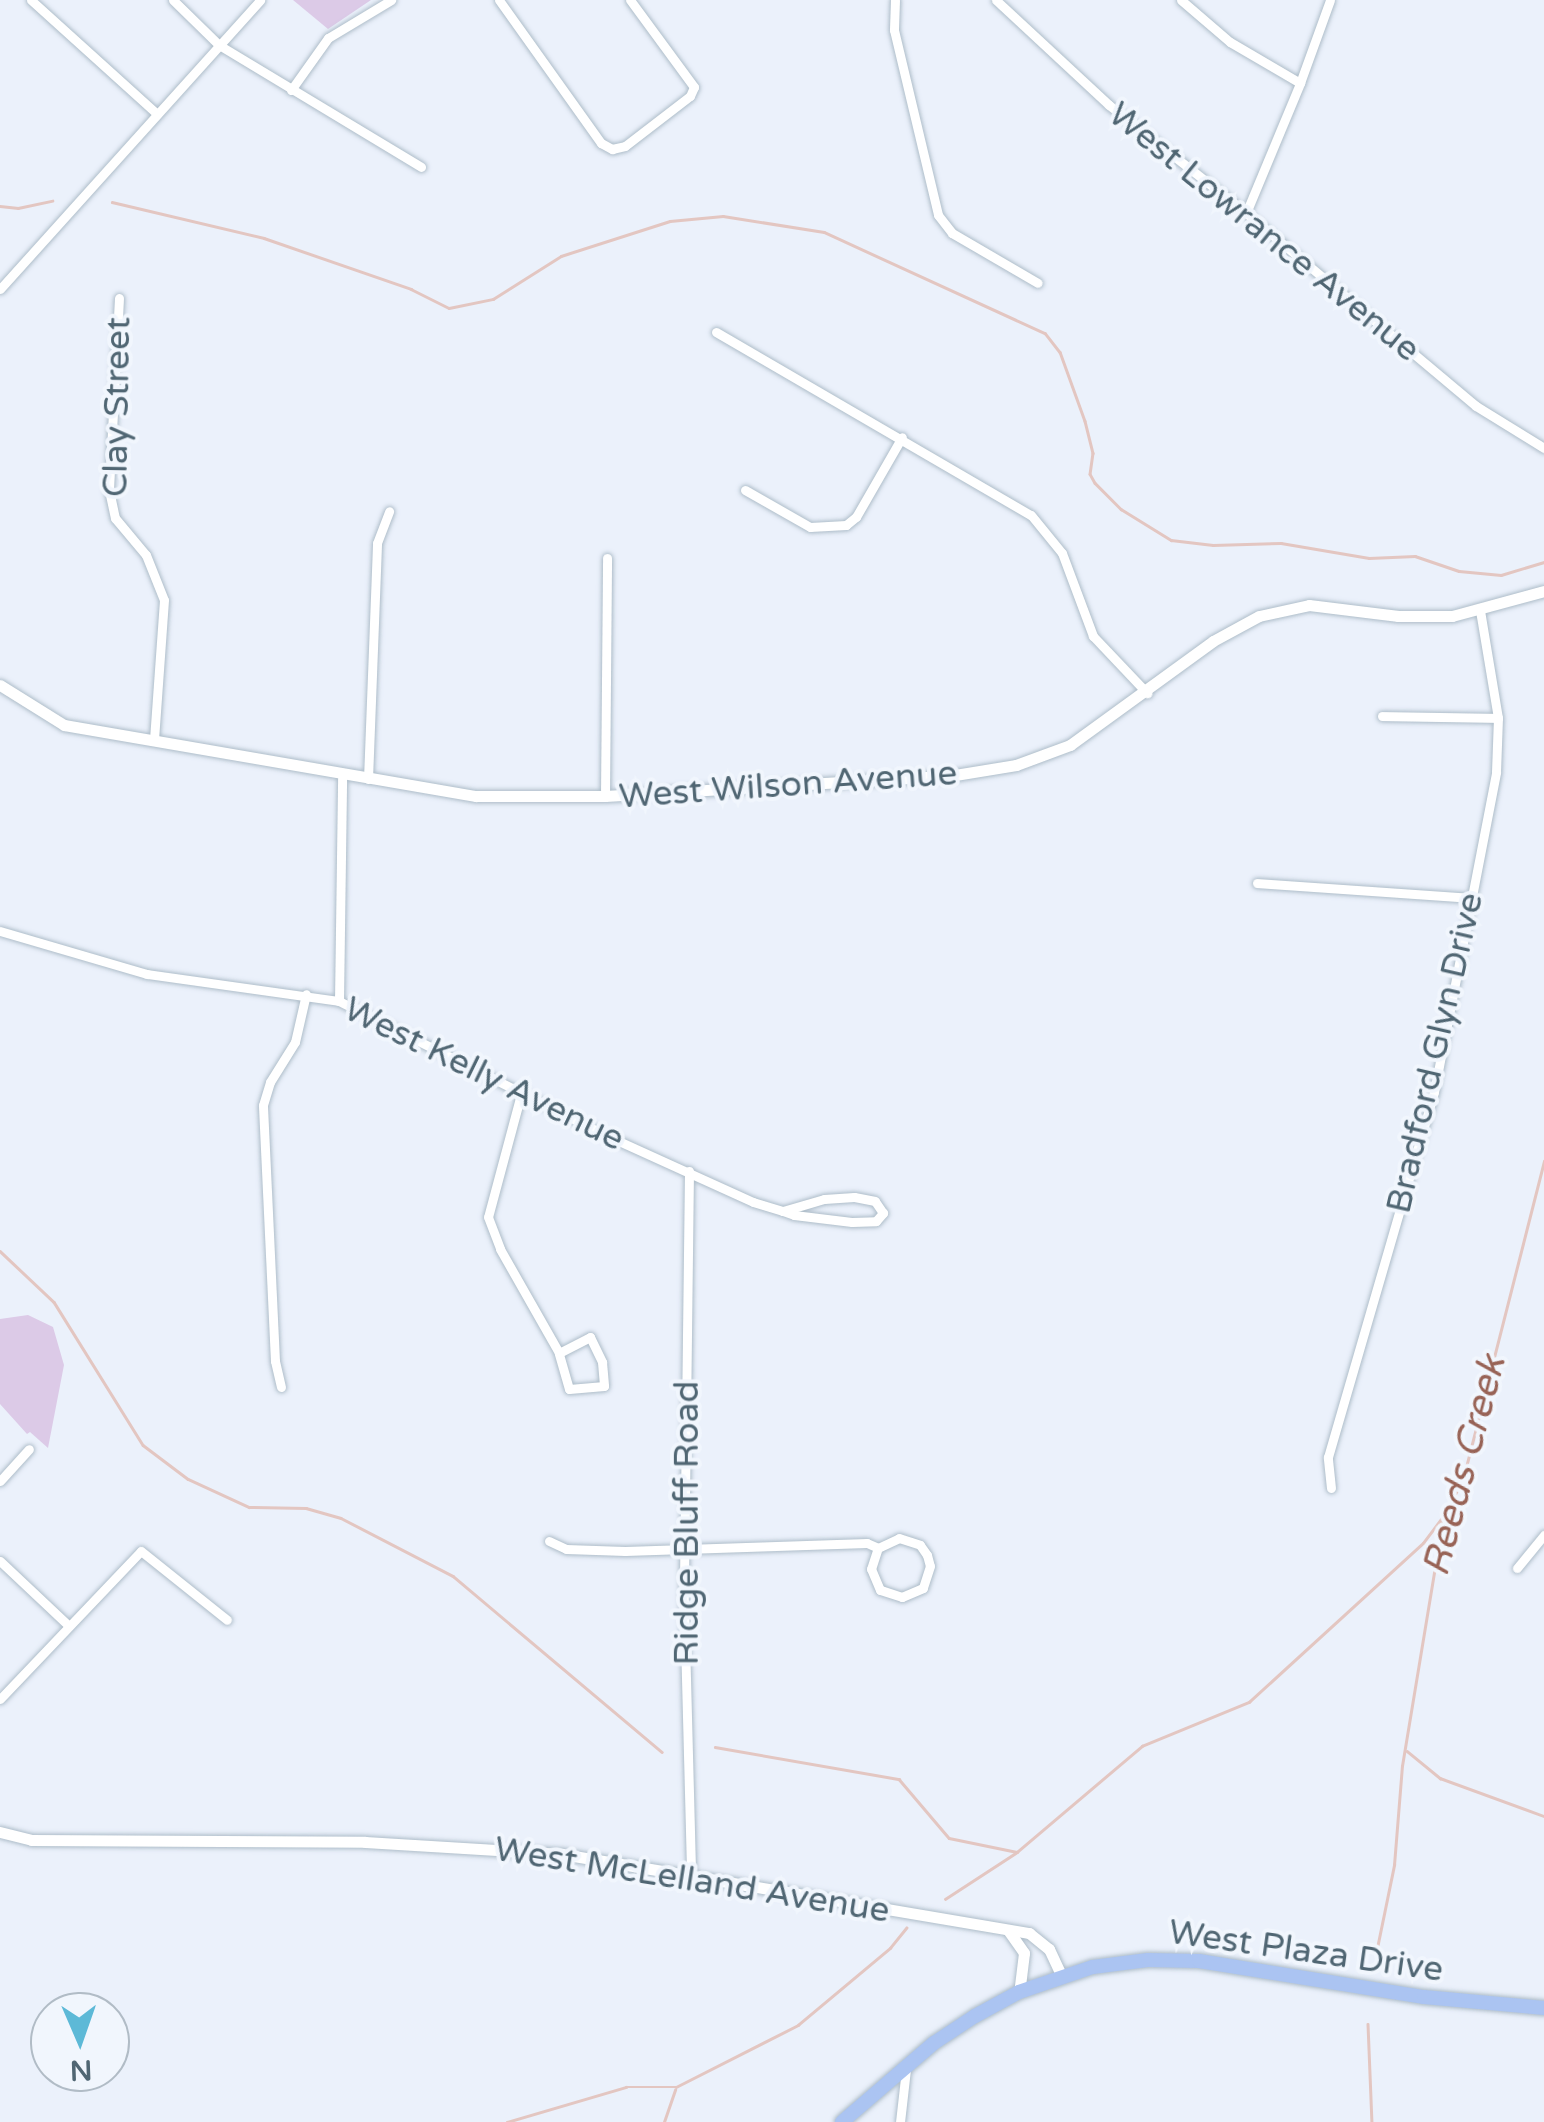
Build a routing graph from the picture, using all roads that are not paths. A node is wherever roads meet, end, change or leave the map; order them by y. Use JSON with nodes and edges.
{"nodes":[{"id":1,"x":32,"y":0,"type":"edge"},
{"id":2,"x":173,"y":0,"type":"edge"},
{"id":3,"x":260,"y":0,"type":"edge"},
{"id":4,"x":391,"y":0,"type":"edge"},
{"id":5,"x":499,"y":0,"type":"edge"},
{"id":6,"x":630,"y":0,"type":"edge"},
{"id":7,"x":895,"y":0,"type":"edge"},
{"id":8,"x":996,"y":0,"type":"edge"},
{"id":9,"x":1182,"y":0,"type":"edge"},
{"id":10,"x":1330,"y":0,"type":"edge"},
{"id":11,"x":219,"y":45,"type":"junction"},
{"id":12,"x":1300,"y":83,"type":"junction"},
{"id":13,"x":291,"y":90,"type":"junction"},
{"id":14,"x":157,"y":114,"type":"junction"},
{"id":15,"x":420,"y":168,"type":"dead end"},
{"id":16,"x":1246,"y":213,"type":"junction"},
{"id":17,"x":1038,"y":282,"type":"dead end"},
{"id":18,"x":0,"y":288,"type":"edge"},
{"id":19,"x":119,"y":298,"type":"dead end"},
{"id":20,"x":716,"y":332,"type":"dead end"},
{"id":21,"x":902,"y":437,"type":"junction"},
{"id":22,"x":1544,"y":448,"type":"edge"},
{"id":23,"x":744,"y":490,"type":"dead end"},
{"id":24,"x":389,"y":511,"type":"dead end"},
{"id":25,"x":607,"y":558,"type":"dead end"},
{"id":26,"x":1544,"y":591,"type":"edge"},
{"id":27,"x":1480,"y":610,"type":"junction"},
{"id":28,"x":0,"y":685,"type":"edge"},
{"id":29,"x":1147,"y":693,"type":"junction"},
{"id":30,"x":1382,"y":716,"type":"dead end"},
{"id":31,"x":1498,"y":718,"type":"junction"},
{"id":32,"x":154,"y":741,"type":"junction"},
{"id":33,"x":342,"y":774,"type":"junction"},
{"id":34,"x":368,"y":779,"type":"junction"},
{"id":35,"x":605,"y":796,"type":"junction"},
{"id":36,"x":1257,"y":883,"type":"dead end"},
{"id":37,"x":1471,"y":898,"type":"junction"},
{"id":38,"x":0,"y":931,"type":"edge"},
{"id":39,"x":306,"y":994,"type":"junction"},
{"id":40,"x":339,"y":1001,"type":"junction"},
{"id":41,"x":521,"y":1094,"type":"junction"},
{"id":42,"x":689,"y":1170,"type":"junction"},
{"id":43,"x":783,"y":1211,"type":"junction"},
{"id":44,"x":559,"y":1353,"type":"junction"},
{"id":45,"x":281,"y":1387,"type":"dead end"},
{"id":46,"x":28,"y":1449,"type":"dead end"},
{"id":47,"x":0,"y":1481,"type":"edge"},
{"id":48,"x":1331,"y":1488,"type":"dead end"},
{"id":49,"x":1544,"y":1535,"type":"edge"},
{"id":50,"x":550,"y":1540,"type":"dead end"},
{"id":51,"x":684,"y":1547,"type":"junction"},
{"id":52,"x":878,"y":1548,"type":"junction"},
{"id":53,"x":0,"y":1562,"type":"edge"},
{"id":54,"x":1516,"y":1568,"type":"dead end"},
{"id":55,"x":227,"y":1620,"type":"dead end"},
{"id":56,"x":68,"y":1625,"type":"junction"},
{"id":57,"x":0,"y":1700,"type":"edge"},
{"id":58,"x":0,"y":1832,"type":"edge"},
{"id":59,"x":691,"y":1876,"type":"junction"},
{"id":60,"x":1004,"y":1928,"type":"junction"},
{"id":61,"x":1061,"y":1975,"type":"junction"},
{"id":62,"x":1019,"y":1992,"type":"junction"},
{"id":63,"x":1544,"y":2008,"type":"edge"},
{"id":64,"x":906,"y":2066,"type":"junction"},
{"id":65,"x":842,"y":2122,"type":"edge"},
{"id":66,"x":900,"y":2122,"type":"edge"}],
"edges":[{"from":1,"to":14,"type":"street"},
{"from":2,"to":11,"type":"street"},
{"from":3,"to":11,"type":"street"},
{"from":4,"to":13,"type":"street"},
{"from":5,"to":6,"type":"street"},
{"from":7,"to":17,"type":"street"},
{"from":8,"to":16,"type":"street","name":"West Lowrance Avenue"},
{"from":9,"to":12,"type":"street"},
{"from":10,"to":12,"type":"street"},
{"from":11,"to":13,"type":"street"},
{"from":11,"to":14,"type":"street"},
{"from":12,"to":16,"type":"street"},
{"from":13,"to":15,"type":"street"},
{"from":14,"to":18,"type":"street"},
{"from":16,"to":22,"type":"street","name":"West Lowrance Avenue"},
{"from":19,"to":32,"type":"street","name":"Clay Street"},
{"from":20,"to":21,"type":"street"},
{"from":21,"to":23,"type":"street"},
{"from":21,"to":29,"type":"street"},
{"from":24,"to":34,"type":"street"},
{"from":25,"to":35,"type":"street"},
{"from":26,"to":27,"type":"street","name":"West Wilson Avenue"},
{"from":27,"to":29,"type":"street","name":"West Wilson Avenue"},
{"from":27,"to":31,"type":"street","name":"Bradford Glyn Drive"},
{"from":28,"to":32,"type":"street","name":"West Wilson Avenue"},
{"from":29,"to":35,"type":"street","name":"West Wilson Avenue"},
{"from":30,"to":31,"type":"street"},
{"from":31,"to":37,"type":"street","name":"Bradford Glyn Drive"},
{"from":32,"to":33,"type":"street","name":"West Wilson Avenue"},
{"from":33,"to":34,"type":"street","name":"West Wilson Avenue"},
{"from":33,"to":40,"type":"street"},
{"from":34,"to":35,"type":"street","name":"West Wilson Avenue"},
{"from":36,"to":37,"type":"street"},
{"from":37,"to":48,"type":"street","name":"Bradford Glyn Drive"},
{"from":38,"to":39,"type":"street","name":"West Kelly Avenue"},
{"from":39,"to":40,"type":"street","name":"West Kelly Avenue"},
{"from":39,"to":45,"type":"street"},
{"from":40,"to":41,"type":"street","name":"West Kelly Avenue"},
{"from":41,"to":42,"type":"street","name":"West Kelly Avenue"},
{"from":41,"to":44,"type":"street"},
{"from":42,"to":43,"type":"street","name":"West Kelly Avenue"},
{"from":42,"to":51,"type":"street","name":"Ridge Bluff Road"},
{"from":43,"to":43,"type":"street","name":"West Kelly Avenue"},
{"from":44,"to":44,"type":"street"},
{"from":46,"to":47,"type":"street"},
{"from":49,"to":54,"type":"street"},
{"from":50,"to":51,"type":"street"},
{"from":51,"to":52,"type":"street"},
{"from":51,"to":59,"type":"street","name":"Ridge Bluff Road"},
{"from":52,"to":52,"type":"street"},
{"from":53,"to":56,"type":"street"},
{"from":55,"to":56,"type":"street"},
{"from":56,"to":57,"type":"street"},
{"from":58,"to":59,"type":"street","name":"West McLelland Avenue"},
{"from":59,"to":60,"type":"street","name":"West McLelland Avenue"},
{"from":60,"to":61,"type":"street","name":"West McLelland Avenue"},
{"from":60,"to":62,"type":"street"},
{"from":61,"to":62,"type":"main road","name":"West Plaza Drive"},
{"from":61,"to":63,"type":"main road","name":"West Plaza Drive"},
{"from":62,"to":64,"type":"main road","name":"West Plaza Drive"},
{"from":64,"to":65,"type":"main road","name":"West Plaza Drive"},
{"from":64,"to":66,"type":"street"}]}
